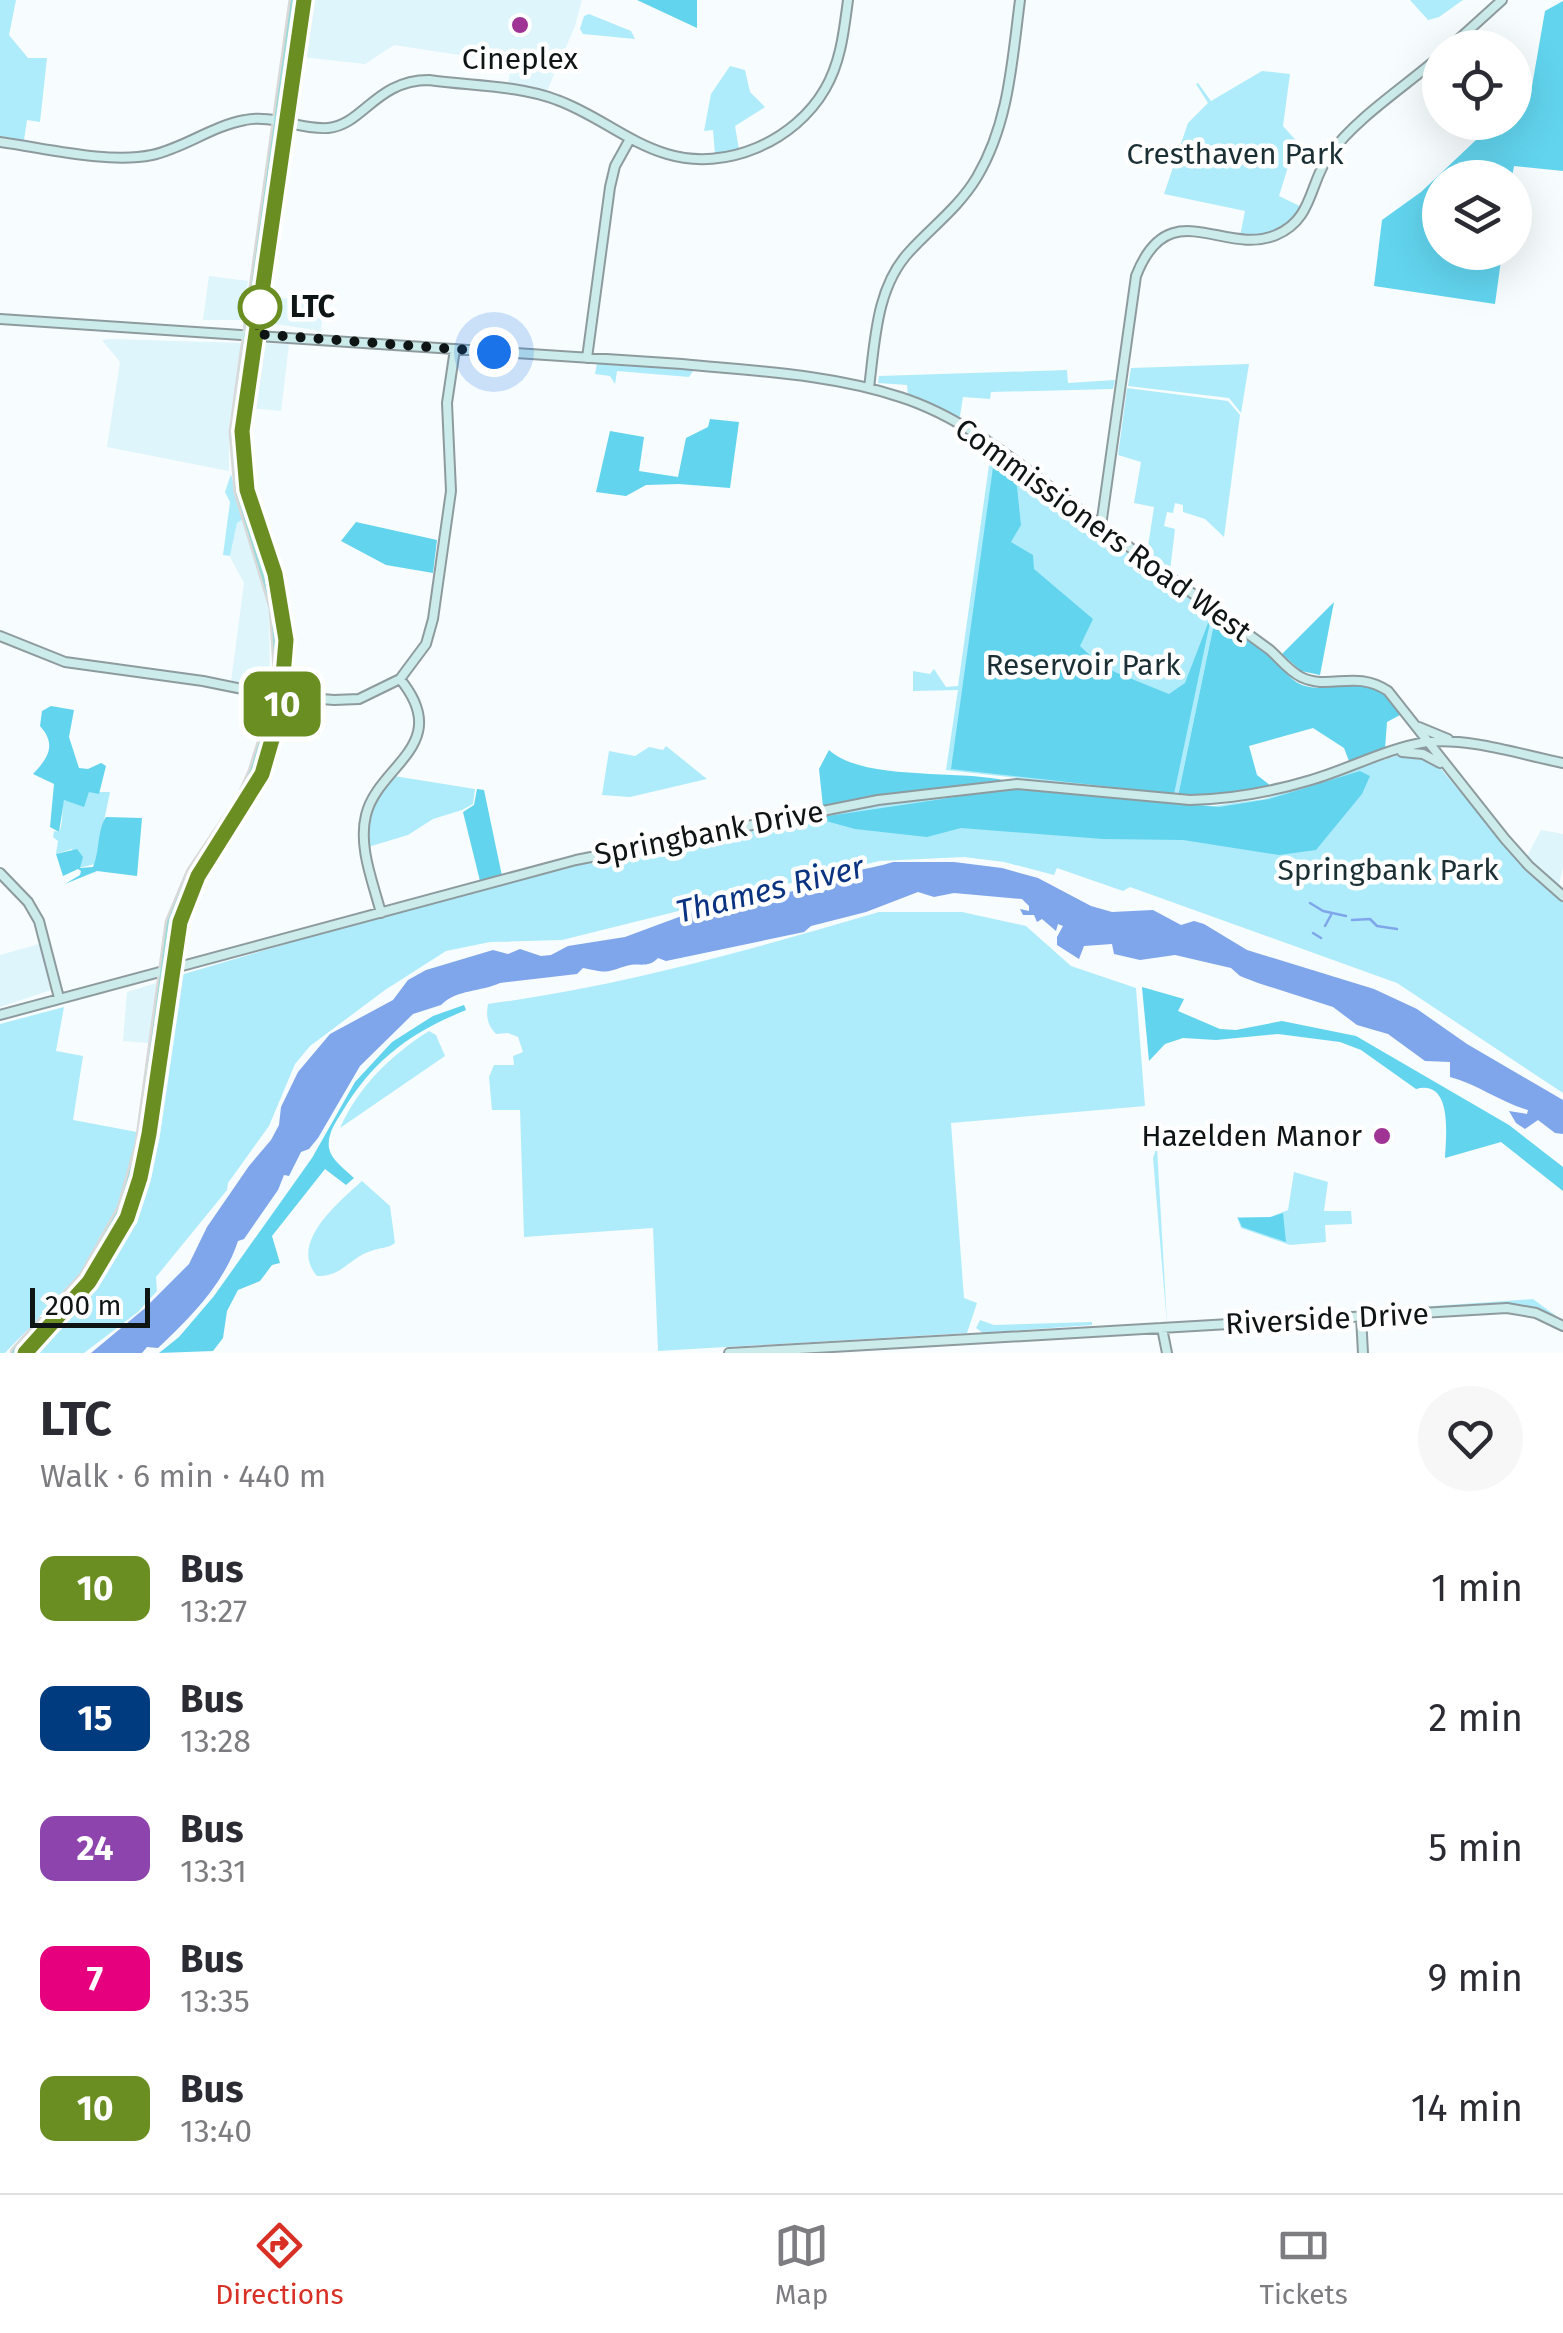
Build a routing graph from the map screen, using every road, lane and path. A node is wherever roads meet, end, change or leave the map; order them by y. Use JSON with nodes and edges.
{"nodes":[{"id":1,"x":296,"y":0,"type":"edge"},
{"id":2,"x":304,"y":0,"type":"edge"},
{"id":3,"x":848,"y":0,"type":"edge"},
{"id":4,"x":1020,"y":0,"type":"edge"},
{"id":5,"x":1502,"y":0,"type":"edge"},
{"id":6,"x":1469,"y":30,"type":"edge"},
{"id":7,"x":1422,"y":72,"type":"edge"},
{"id":8,"x":283,"y":122,"type":"junction"},
{"id":9,"x":630,"y":138,"type":"junction"},
{"id":10,"x":0,"y":142,"type":"edge"},
{"id":11,"x":0,"y":318,"type":"edge"},
{"id":12,"x":252,"y":333,"type":"junction"},
{"id":13,"x":455,"y":349,"type":"junction"},
{"id":14,"x":587,"y":358,"type":"junction"},
{"id":15,"x":869,"y":388,"type":"junction"},
{"id":16,"x":1100,"y":526,"type":"junction"},
{"id":17,"x":0,"y":636,"type":"edge"},
{"id":18,"x":400,"y":680,"type":"junction"},
{"id":19,"x":280,"y":696,"type":"junction"},
{"id":20,"x":1416,"y":724,"type":"junction"},
{"id":21,"x":1428,"y":742,"type":"junction"},
{"id":22,"x":1465,"y":744,"type":"junction"},
{"id":23,"x":1412,"y":746,"type":"junction"},
{"id":24,"x":1384,"y":756,"type":"junction"},
{"id":25,"x":1439,"y":757,"type":"junction"},
{"id":26,"x":1563,"y":764,"type":"edge"},
{"id":27,"x":1460,"y":784,"type":"junction"},
{"id":28,"x":0,"y":873,"type":"edge"},
{"id":29,"x":1563,"y":896,"type":"edge"},
{"id":30,"x":381,"y":913,"type":"junction"},
{"id":31,"x":168,"y":972,"type":"junction"},
{"id":32,"x":59,"y":998,"type":"junction"},
{"id":33,"x":0,"y":1015,"type":"edge"},
{"id":34,"x":1361,"y":1317,"type":"junction"},
{"id":35,"x":1563,"y":1326,"type":"edge"},
{"id":36,"x":1162,"y":1328,"type":"junction"},
{"id":37,"x":16,"y":1353,"type":"edge"},
{"id":38,"x":25,"y":1353,"type":"edge"},
{"id":39,"x":728,"y":1353,"type":"edge"},
{"id":40,"x":1166,"y":1353,"type":"edge"},
{"id":41,"x":1363,"y":1353,"type":"edge"}],
"edges":[{"from":1,"to":8,"type":"main road"},
{"from":2,"to":8,"type":"main road"},
{"from":3,"to":9,"type":"main road"},
{"from":4,"to":15,"type":"main road"},
{"from":5,"to":6,"type":"main road"},
{"from":7,"to":16,"type":"main road"},
{"from":8,"to":9,"type":"main road"},
{"from":8,"to":10,"type":"main road"},
{"from":8,"to":12,"type":"main road"},
{"from":9,"to":14,"type":"main road"},
{"from":11,"to":12,"type":"main road","name":"Commissioners Road West"},
{"from":12,"to":13,"type":"main road","name":"Commissioners Road West"},
{"from":12,"to":19,"type":"main road"},
{"from":13,"to":14,"type":"main road","name":"Commissioners Road West"},
{"from":13,"to":18,"type":"main road"},
{"from":14,"to":15,"type":"main road","name":"Commissioners Road West"},
{"from":15,"to":16,"type":"main road","name":"Commissioners Road West"},
{"from":16,"to":20,"type":"main road","name":"Commissioners Road West"},
{"from":17,"to":19,"type":"main road"},
{"from":18,"to":19,"type":"main road"},
{"from":18,"to":30,"type":"main road"},
{"from":19,"to":31,"type":"main road"},
{"from":20,"to":21,"type":"main road","name":"Commissioners Road West"},
{"from":20,"to":22,"type":"main road"},
{"from":20,"to":23,"type":"main road"},
{"from":21,"to":22,"type":"main road","name":"Springbank Drive"},
{"from":21,"to":23,"type":"main road","name":"Springbank Drive"},
{"from":21,"to":25,"type":"main road","name":"Commissioners Road West"},
{"from":22,"to":25,"type":"main road"},
{"from":22,"to":26,"type":"main road"},
{"from":23,"to":24,"type":"main road","name":"Springbank Drive"},
{"from":24,"to":27,"type":"main road"},
{"from":24,"to":30,"type":"main road","name":"Springbank Drive"},
{"from":25,"to":27,"type":"main road","name":"Commissioners Road West"},
{"from":27,"to":29,"type":"main road","name":"Commissioners Road West"},
{"from":28,"to":32,"type":"main road"},
{"from":30,"to":31,"type":"main road","name":"Springbank Drive"},
{"from":31,"to":32,"type":"main road","name":"Springbank Drive"},
{"from":31,"to":37,"type":"main road"},
{"from":31,"to":38,"type":"main road"},
{"from":32,"to":33,"type":"main road","name":"Springbank Drive"},
{"from":34,"to":35,"type":"main road","name":"Riverside Drive"},
{"from":34,"to":36,"type":"main road","name":"Riverside Drive"},
{"from":34,"to":41,"type":"main road"},
{"from":36,"to":39,"type":"main road","name":"Riverside Drive"},
{"from":36,"to":40,"type":"main road"}]}
